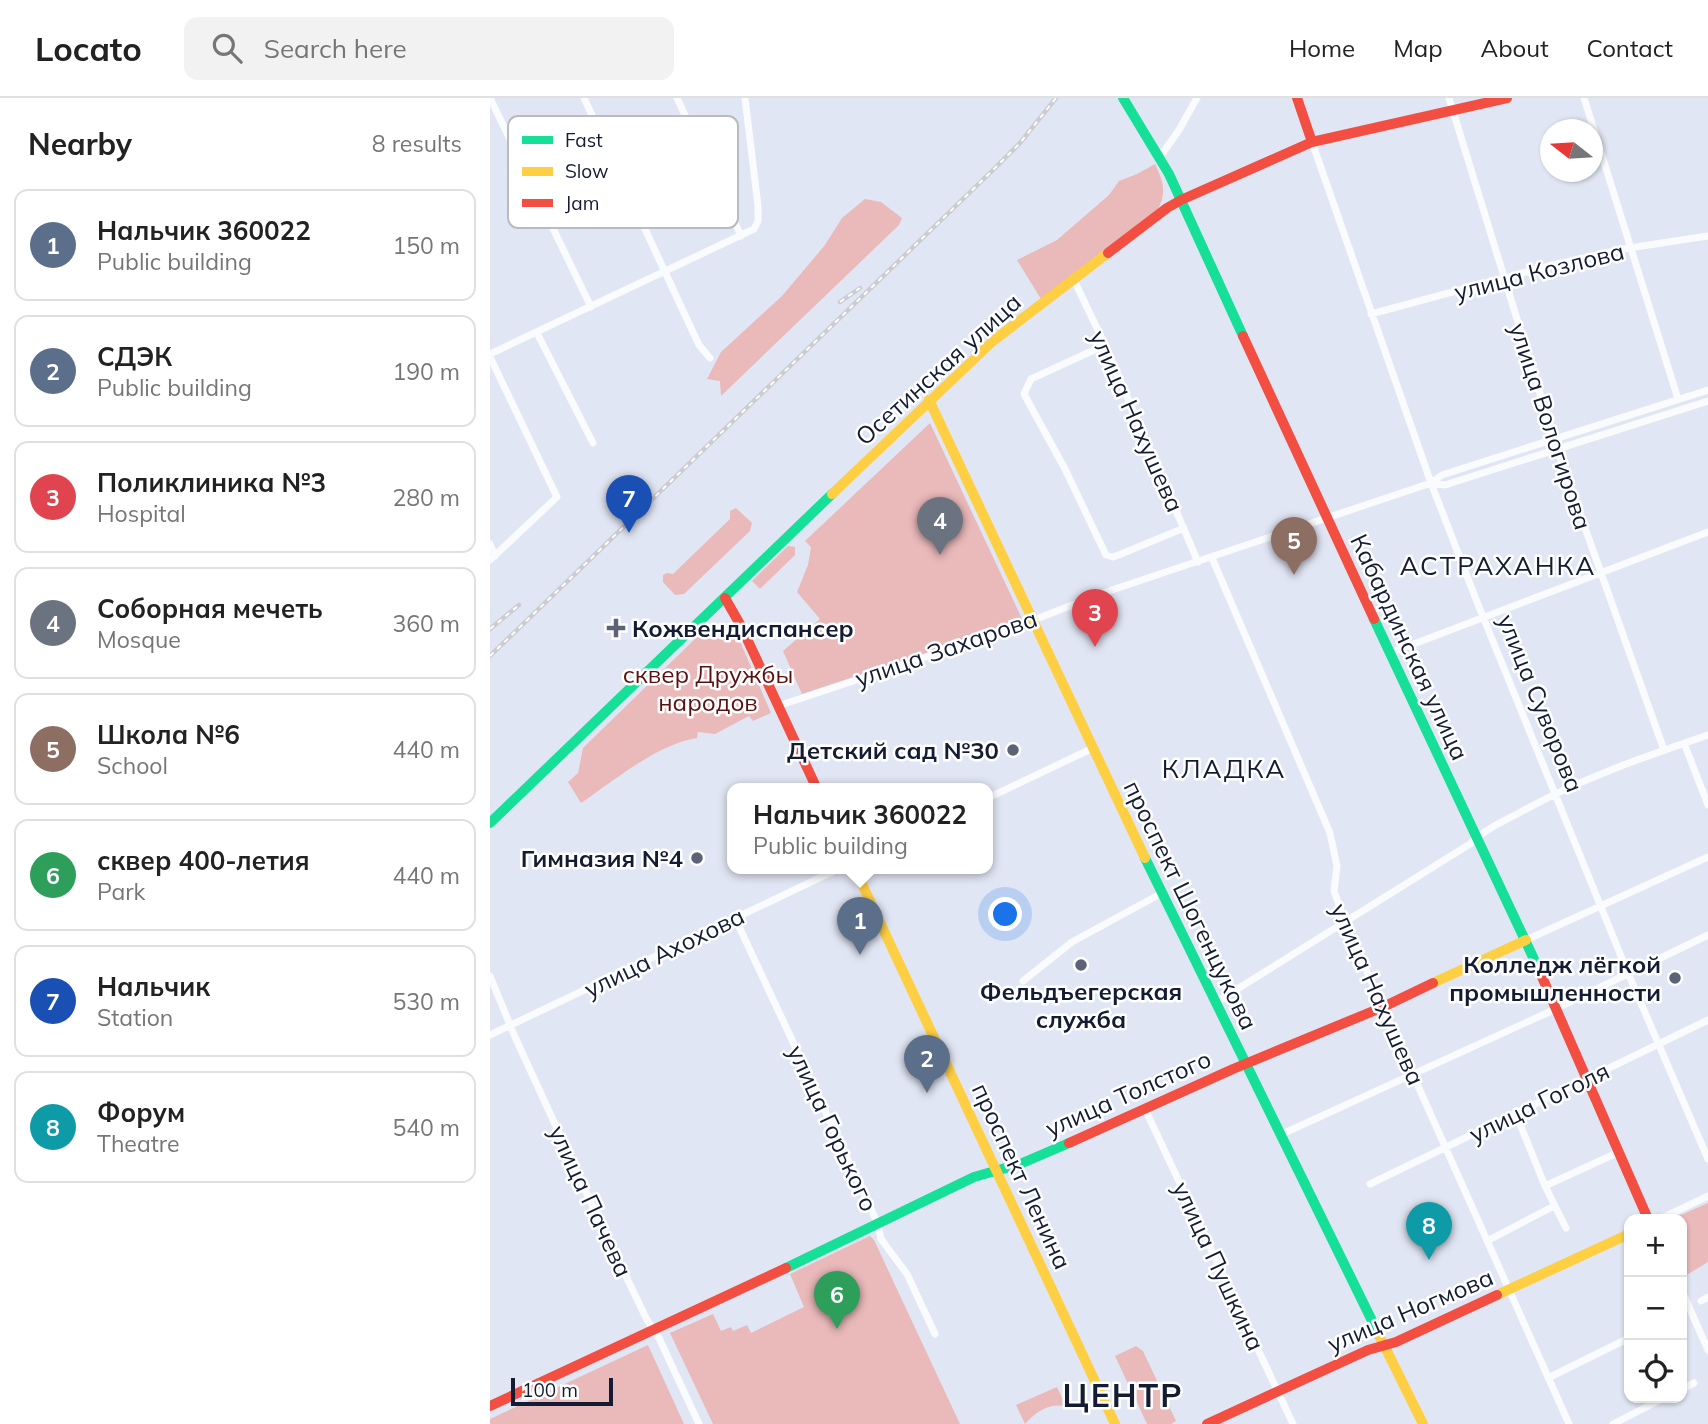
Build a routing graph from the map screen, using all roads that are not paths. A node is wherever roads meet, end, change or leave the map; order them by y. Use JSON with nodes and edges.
{"nodes":[{"id":1,"x":490,"y":98,"type":"edge"},
{"id":2,"x":584,"y":98,"type":"edge"},
{"id":3,"x":677,"y":98,"type":"edge"},
{"id":4,"x":745,"y":98,"type":"edge"},
{"id":5,"x":1123,"y":98,"type":"edge"},
{"id":6,"x":1196,"y":98,"type":"edge"},
{"id":7,"x":1297,"y":98,"type":"edge"},
{"id":8,"x":1449,"y":98,"type":"edge"},
{"id":9,"x":1507,"y":98,"type":"edge"},
{"id":10,"x":1584,"y":98,"type":"edge"},
{"id":11,"x":1453,"y":110,"type":"junction"},
{"id":12,"x":592,"y":116,"type":"edge"},
{"id":13,"x":685,"y":116,"type":"edge"},
{"id":14,"x":508,"y":135,"type":"edge"},
{"id":15,"x":1312,"y":142,"type":"junction"},
{"id":16,"x":1160,"y":157,"type":"junction"},
{"id":17,"x":1181,"y":200,"type":"junction"},
{"id":18,"x":553,"y":228,"type":"edge"},
{"id":19,"x":645,"y":228,"type":"edge"},
{"id":20,"x":737,"y":228,"type":"edge"},
{"id":21,"x":741,"y":236,"type":"junction"},
{"id":22,"x":1708,"y":236,"type":"edge"},
{"id":23,"x":1629,"y":248,"type":"junction"},
{"id":24,"x":665,"y":270,"type":"junction"},
{"id":25,"x":1503,"y":279,"type":"junction"},
{"id":26,"x":1074,"y":280,"type":"junction"},
{"id":27,"x":591,"y":307,"type":"junction"},
{"id":28,"x":1371,"y":314,"type":"junction"},
{"id":29,"x":537,"y":333,"type":"junction"},
{"id":30,"x":1105,"y":345,"type":"junction"},
{"id":31,"x":490,"y":356,"type":"edge"},
{"id":32,"x":709,"y":358,"type":"dead end"},
{"id":33,"x":1708,"y":390,"type":"edge"},
{"id":34,"x":1678,"y":399,"type":"junction"},
{"id":35,"x":929,"y":400,"type":"junction"},
{"id":36,"x":1708,"y":401,"type":"edge"},
{"id":37,"x":1554,"y":438,"type":"junction"},
{"id":38,"x":593,"y":443,"type":"dead end"},
{"id":39,"x":1557,"y":449,"type":"junction"},
{"id":40,"x":1432,"y":483,"type":"junction"},
{"id":41,"x":1327,"y":518,"type":"junction"},
{"id":42,"x":1184,"y":528,"type":"junction"},
{"id":43,"x":1708,"y":532,"type":"edge"},
{"id":44,"x":490,"y":544,"type":"edge"},
{"id":45,"x":493,"y":558,"type":"edge"},
{"id":46,"x":1212,"y":558,"type":"junction"},
{"id":47,"x":1198,"y":562,"type":"junction"},
{"id":48,"x":1600,"y":573,"type":"junction"},
{"id":49,"x":725,"y":597,"type":"junction"},
{"id":50,"x":1483,"y":617,"type":"junction"},
{"id":51,"x":1033,"y":618,"type":"junction"},
{"id":52,"x":1390,"y":653,"type":"junction"},
{"id":53,"x":778,"y":706,"type":"junction"},
{"id":54,"x":1708,"y":735,"type":"edge"},
{"id":55,"x":1684,"y":743,"type":"junction"},
{"id":56,"x":1093,"y":748,"type":"junction"},
{"id":57,"x":1664,"y":750,"type":"junction"},
{"id":58,"x":814,"y":783,"type":"edge"},
{"id":59,"x":1556,"y":793,"type":"junction"},
{"id":60,"x":993,"y":796,"type":"edge"},
{"id":61,"x":1708,"y":805,"type":"edge"},
{"id":62,"x":490,"y":823,"type":"edge"},
{"id":63,"x":1477,"y":838,"type":"junction"},
{"id":64,"x":1708,"y":856,"type":"edge"},
{"id":65,"x":828,"y":874,"type":"edge"},
{"id":66,"x":857,"y":874,"type":"edge"},
{"id":67,"x":1162,"y":893,"type":"junction"},
{"id":68,"x":1600,"y":904,"type":"junction"},
{"id":69,"x":736,"y":918,"type":"junction"},
{"id":70,"x":1346,"y":920,"type":"junction"},
{"id":71,"x":1708,"y":934,"type":"edge"},
{"id":72,"x":1526,"y":940,"type":"junction"},
{"id":73,"x":1628,"y":973,"type":"junction"},
{"id":74,"x":490,"y":976,"type":"edge"},
{"id":75,"x":1023,"y":981,"type":"dead end"},
{"id":76,"x":1215,"y":1003,"type":"junction"},
{"id":77,"x":1383,"y":1007,"type":"junction"},
{"id":78,"x":1557,"y":1008,"type":"junction"},
{"id":79,"x":1708,"y":1020,"type":"edge"},
{"id":80,"x":510,"y":1026,"type":"junction"},
{"id":81,"x":490,"y":1035,"type":"edge"},
{"id":82,"x":1659,"y":1044,"type":"junction"},
{"id":83,"x":1245,"y":1064,"type":"junction"},
{"id":84,"x":1414,"y":1075,"type":"junction"},
{"id":85,"x":1587,"y":1078,"type":"junction"},
{"id":86,"x":1145,"y":1109,"type":"junction"},
{"id":87,"x":1516,"y":1114,"type":"junction"},
{"id":88,"x":1280,"y":1135,"type":"junction"},
{"id":89,"x":1704,"y":1138,"type":"edge"},
{"id":90,"x":1446,"y":1148,"type":"junction"},
{"id":91,"x":1619,"y":1152,"type":"junction"},
{"id":92,"x":1708,"y":1159,"type":"edge"},
{"id":93,"x":996,"y":1171,"type":"junction"},
{"id":94,"x":1370,"y":1184,"type":"dead end"},
{"id":95,"x":1545,"y":1186,"type":"junction"},
{"id":96,"x":1708,"y":1196,"type":"edge"},
{"id":97,"x":1554,"y":1206,"type":"junction"},
{"id":98,"x":1646,"y":1214,"type":"edge"},
{"id":99,"x":1670,"y":1214,"type":"edge"},
{"id":100,"x":878,"y":1224,"type":"junction"},
{"id":101,"x":1566,"y":1228,"type":"dead end"},
{"id":102,"x":1624,"y":1236,"type":"edge"},
{"id":103,"x":1487,"y":1241,"type":"junction"},
{"id":104,"x":1508,"y":1291,"type":"junction"},
{"id":105,"x":1687,"y":1302,"type":"edge"},
{"id":106,"x":654,"y":1330,"type":"junction"},
{"id":107,"x":935,"y":1334,"type":"dead end"},
{"id":108,"x":1625,"y":1340,"type":"edge"},
{"id":109,"x":1384,"y":1346,"type":"junction"},
{"id":110,"x":1708,"y":1350,"type":"edge"},
{"id":111,"x":1548,"y":1378,"type":"junction"},
{"id":112,"x":1694,"y":1383,"type":"dead end"},
{"id":113,"x":1687,"y":1386,"type":"edge"},
{"id":114,"x":1278,"y":1391,"type":"junction"},
{"id":115,"x":1654,"y":1403,"type":"edge"},
{"id":116,"x":490,"y":1406,"type":"edge"},
{"id":117,"x":699,"y":1424,"type":"edge"},
{"id":118,"x":1115,"y":1424,"type":"edge"},
{"id":119,"x":1207,"y":1424,"type":"edge"},
{"id":120,"x":1293,"y":1424,"type":"edge"},
{"id":121,"x":1423,"y":1424,"type":"edge"},
{"id":122,"x":1569,"y":1424,"type":"edge"},
{"id":123,"x":1613,"y":1424,"type":"edge"}],
"edges":[{"from":1,"to":14,"type":"street"},
{"from":2,"to":12,"type":"street"},
{"from":3,"to":13,"type":"street"},
{"from":4,"to":21,"type":"street"},
{"from":5,"to":16,"type":"main road","name":"Кабардинская улица"},
{"from":6,"to":16,"type":"street"},
{"from":7,"to":15,"type":"main road","name":"улица Суворова"},
{"from":8,"to":11,"type":"street","name":"улица Вологирова"},
{"from":9,"to":11,"type":"main road","name":"Осетинская улица"},
{"from":10,"to":23,"type":"street"},
{"from":11,"to":15,"type":"main road","name":"Осетинская улица"},
{"from":11,"to":25,"type":"street","name":"улица Вологирова"},
{"from":15,"to":17,"type":"main road","name":"Осетинская улица"},
{"from":15,"to":28,"type":"street","name":"улица Суворова"},
{"from":16,"to":17,"type":"main road","name":"Кабардинская улица"},
{"from":17,"to":26,"type":"main road","name":"Осетинская улица"},
{"from":17,"to":41,"type":"main road","name":"Кабардинская улица"},
{"from":18,"to":27,"type":"street"},
{"from":19,"to":24,"type":"street"},
{"from":20,"to":21,"type":"street"},
{"from":21,"to":24,"type":"street"},
{"from":22,"to":23,"type":"street","name":"улица Козлова"},
{"from":23,"to":25,"type":"street","name":"улица Козлова"},
{"from":23,"to":34,"type":"street"},
{"from":24,"to":27,"type":"street"},
{"from":24,"to":32,"type":"street"},
{"from":25,"to":28,"type":"street","name":"улица Козлова"},
{"from":25,"to":37,"type":"street","name":"улица Вологирова"},
{"from":26,"to":30,"type":"street","name":"улица Нахушева"},
{"from":26,"to":35,"type":"main road","name":"Осетинская улица"},
{"from":27,"to":29,"type":"street"},
{"from":28,"to":40,"type":"street","name":"улица Суворова"},
{"from":29,"to":31,"type":"street"},
{"from":29,"to":38,"type":"street"},
{"from":30,"to":42,"type":"street","name":"улица Нахушева"},
{"from":30,"to":42,"type":"street"},
{"from":31,"to":45,"type":"street"},
{"from":33,"to":34,"type":"street","name":"улица Захарова"},
{"from":34,"to":37,"type":"street","name":"улица Захарова"},
{"from":35,"to":49,"type":"main road","name":"Осетинская улица"},
{"from":35,"to":51,"type":"main road","name":"проспект Шогенцукова"},
{"from":36,"to":39,"type":"street","name":"улица Захарова"},
{"from":37,"to":39,"type":"street","name":"улица Вологирова"},
{"from":37,"to":40,"type":"street","name":"улица Захарова"},
{"from":39,"to":40,"type":"street","name":"улица Захарова"},
{"from":39,"to":48,"type":"street","name":"улица Вологирова"},
{"from":40,"to":41,"type":"street","name":"улица Захарова"},
{"from":40,"to":50,"type":"street","name":"улица Суворова"},
{"from":41,"to":46,"type":"street","name":"улица Захарова"},
{"from":41,"to":52,"type":"main road","name":"Кабардинская улица"},
{"from":42,"to":47,"type":"street","name":"улица Нахушева"},
{"from":43,"to":48,"type":"street"},
{"from":44,"to":45,"type":"street"},
{"from":46,"to":47,"type":"street","name":"улица Захарова"},
{"from":46,"to":70,"type":"street","name":"улица Нахушева"},
{"from":47,"to":51,"type":"street","name":"улица Захарова"},
{"from":48,"to":50,"type":"street"},
{"from":48,"to":57,"type":"street","name":"улица Вологирова"},
{"from":49,"to":53,"type":"main road"},
{"from":49,"to":62,"type":"main road","name":"Осетинская улица"},
{"from":50,"to":52,"type":"street"},
{"from":50,"to":59,"type":"street","name":"улица Суворова"},
{"from":51,"to":53,"type":"street","name":"улица Захарова"},
{"from":51,"to":56,"type":"main road","name":"проспект Шогенцукова"},
{"from":52,"to":63,"type":"main road","name":"Кабардинская улица"},
{"from":53,"to":58,"type":"main road"},
{"from":54,"to":55,"type":"street"},
{"from":55,"to":57,"type":"street"},
{"from":55,"to":61,"type":"street"},
{"from":56,"to":60,"type":"street"},
{"from":56,"to":67,"type":"main road","name":"проспект Шогенцукова"},
{"from":57,"to":59,"type":"street"},
{"from":59,"to":63,"type":"street"},
{"from":59,"to":68,"type":"street","name":"улица Суворова"},
{"from":63,"to":70,"type":"street"},
{"from":63,"to":72,"type":"main road","name":"Кабардинская улица"},
{"from":64,"to":68,"type":"street","name":"улица Толстого"},
{"from":65,"to":69,"type":"street","name":"улица Ахохова"},
{"from":66,"to":93,"type":"main road","name":"проспект Ленина"},
{"from":67,"to":75,"type":"street"},
{"from":67,"to":76,"type":"main road","name":"проспект Шогенцукова"},
{"from":68,"to":72,"type":"street","name":"улица Толстого"},
{"from":68,"to":73,"type":"street","name":"улица Суворова"},
{"from":69,"to":80,"type":"street","name":"улица Ахохова"},
{"from":69,"to":100,"type":"street","name":"улица Горького"},
{"from":70,"to":76,"type":"street"},
{"from":70,"to":77,"type":"street","name":"улица Нахушева"},
{"from":71,"to":73,"type":"street"},
{"from":72,"to":77,"type":"main road","name":"улица Толстого"},
{"from":72,"to":78,"type":"main road","name":"Кабардинская улица"},
{"from":73,"to":78,"type":"street"},
{"from":73,"to":82,"type":"street","name":"улица Суворова"},
{"from":74,"to":80,"type":"street","name":"улица Пачева"},
{"from":76,"to":83,"type":"main road","name":"проспект Шогенцукова"},
{"from":77,"to":83,"type":"main road","name":"улица Толстого"},
{"from":77,"to":84,"type":"street","name":"улица Нахушева"},
{"from":78,"to":84,"type":"street"},
{"from":78,"to":85,"type":"main road","name":"Кабардинская улица"},
{"from":79,"to":82,"type":"street","name":"улица Гоголя"},
{"from":80,"to":81,"type":"street","name":"улица Ахохова"},
{"from":80,"to":106,"type":"street","name":"улица Пачева"},
{"from":82,"to":85,"type":"street","name":"улица Гоголя"},
{"from":82,"to":89,"type":"street","name":"улица Суворова"},
{"from":83,"to":86,"type":"main road","name":"улица Толстого"},
{"from":83,"to":88,"type":"main road","name":"проспект Шогенцукова"},
{"from":84,"to":88,"type":"street"},
{"from":84,"to":90,"type":"street","name":"улица Нахушева"},
{"from":85,"to":87,"type":"street","name":"улица Гоголя"},
{"from":85,"to":91,"type":"main road","name":"Кабардинская улица"},
{"from":86,"to":93,"type":"main road","name":"улица Толстого"},
{"from":86,"to":114,"type":"street","name":"улица Пушкина"},
{"from":87,"to":90,"type":"street","name":"улица Гоголя"},
{"from":87,"to":95,"type":"street"},
{"from":88,"to":109,"type":"main road","name":"проспект Шогенцукова"},
{"from":89,"to":92,"type":"street","name":"улица Суворова"},
{"from":90,"to":94,"type":"street","name":"улица Гоголя"},
{"from":90,"to":103,"type":"street","name":"улица Нахушева"},
{"from":91,"to":95,"type":"street"},
{"from":91,"to":98,"type":"main road","name":"Кабардинская улица"},
{"from":93,"to":100,"type":"main road","name":"улица Толстого"},
{"from":93,"to":118,"type":"main road","name":"проспект Ленина"},
{"from":95,"to":97,"type":"street"},
{"from":96,"to":99,"type":"street"},
{"from":97,"to":101,"type":"street"},
{"from":97,"to":103,"type":"street"},
{"from":100,"to":106,"type":"main road","name":"улица Толстого"},
{"from":100,"to":107,"type":"street","name":"улица Горького"},
{"from":102,"to":104,"type":"main road","name":"улица Ногмова"},
{"from":103,"to":104,"type":"street","name":"улица Нахушева"},
{"from":104,"to":109,"type":"main road","name":"улица Ногмова"},
{"from":104,"to":111,"type":"street","name":"улица Нахушева"},
{"from":105,"to":110,"type":"street"},
{"from":106,"to":116,"type":"main road","name":"улица Толстого"},
{"from":106,"to":117,"type":"street","name":"улица Пачева"},
{"from":108,"to":111,"type":"street"},
{"from":109,"to":114,"type":"main road","name":"улица Ногмова"},
{"from":109,"to":121,"type":"main road","name":"проспект Шогенцукова"},
{"from":111,"to":122,"type":"street","name":"улица Нахушева"},
{"from":112,"to":113,"type":"street"},
{"from":114,"to":119,"type":"main road","name":"улица Ногмова"},
{"from":114,"to":120,"type":"street","name":"улица Пушкина"},
{"from":115,"to":123,"type":"street"}]}
